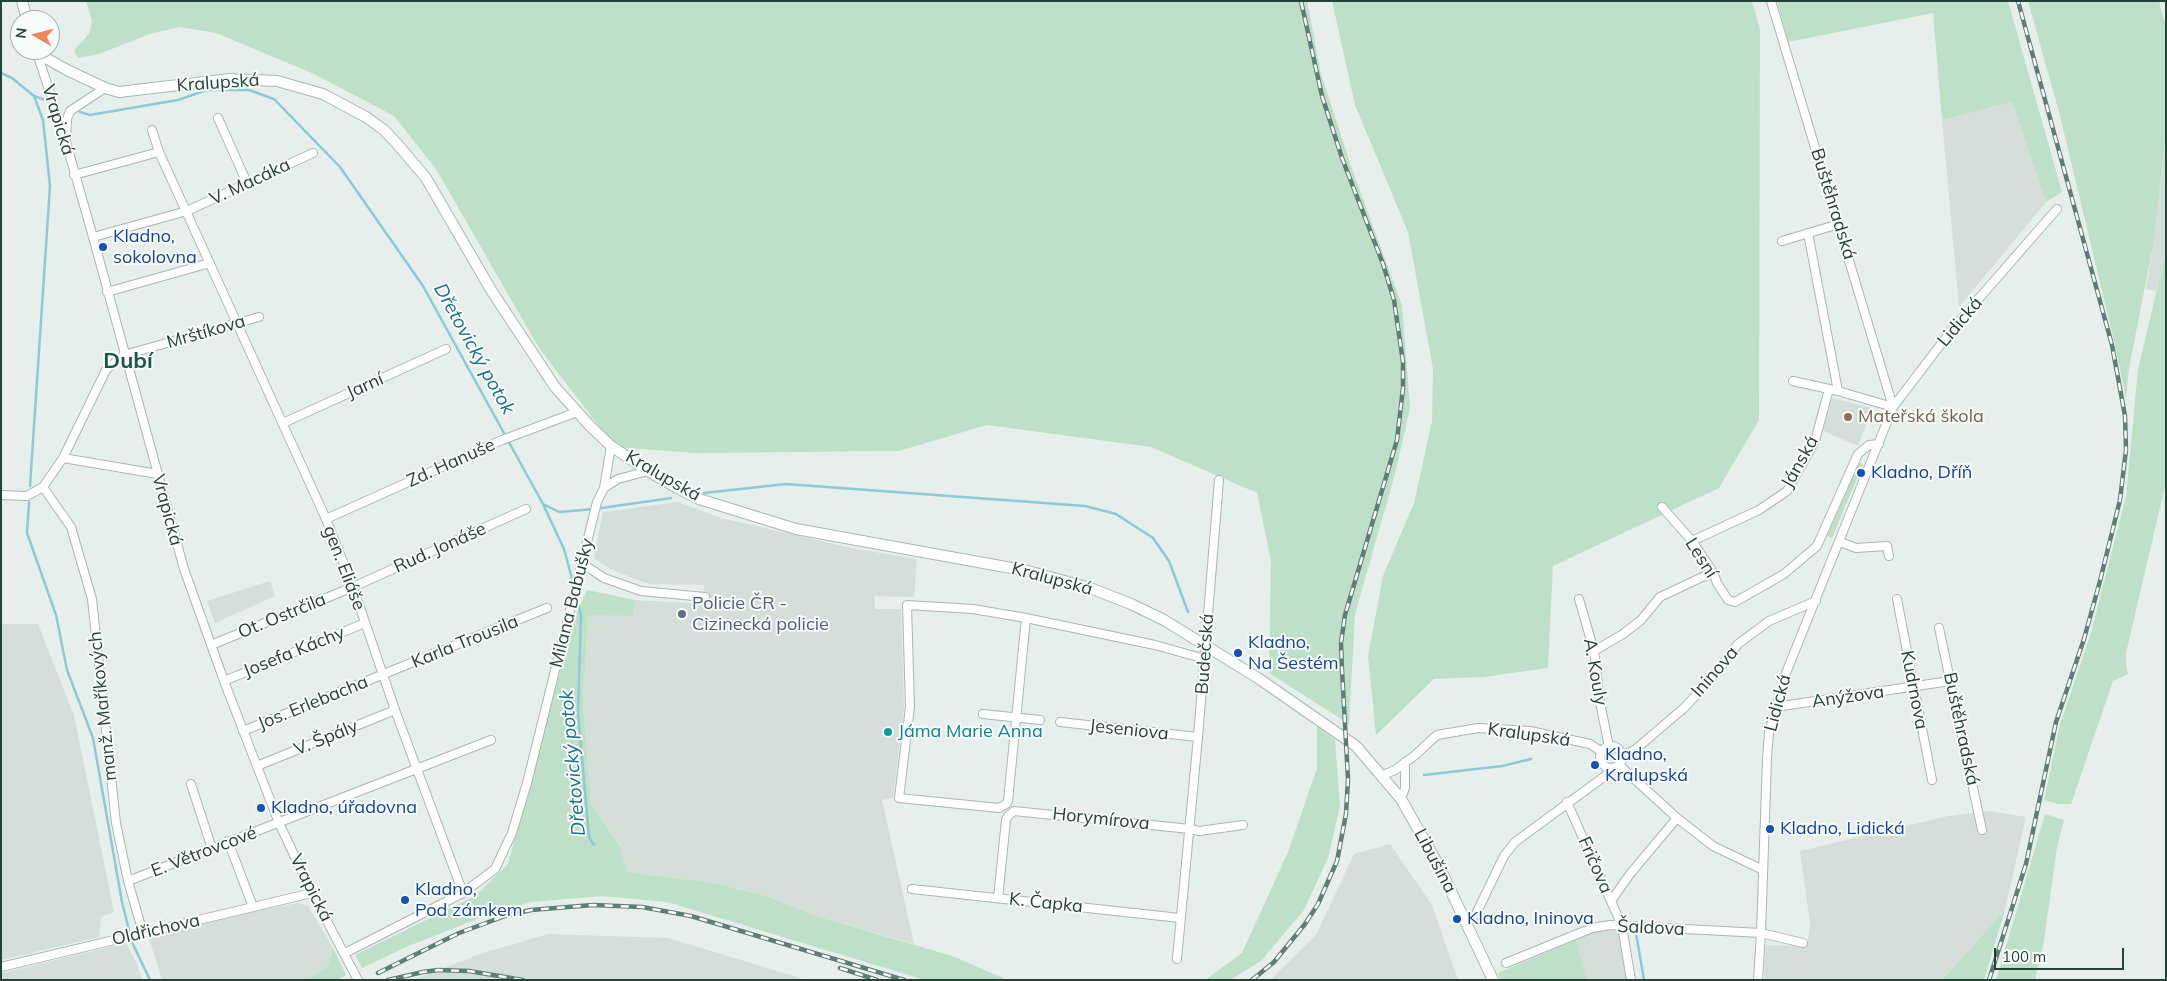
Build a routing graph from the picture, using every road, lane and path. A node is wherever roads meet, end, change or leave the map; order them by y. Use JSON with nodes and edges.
{"nodes":[{"id":1,"x":1771,"y":1,"type":"edge"},
{"id":2,"x":39,"y":60,"type":"edge"},
{"id":3,"x":51,"y":60,"type":"edge"},
{"id":4,"x":105,"y":88,"type":"junction"},
{"id":5,"x":218,"y":118,"type":"dead end"},
{"id":6,"x":152,"y":130,"type":"dead end"},
{"id":7,"x":66,"y":142,"type":"junction"},
{"id":8,"x":159,"y":152,"type":"junction"},
{"id":9,"x":313,"y":153,"type":"dead end"},
{"id":10,"x":74,"y":175,"type":"junction"},
{"id":11,"x":247,"y":183,"type":"junction"},
{"id":12,"x":2057,"y":209,"type":"dead end"},
{"id":13,"x":187,"y":211,"type":"junction"},
{"id":14,"x":1839,"y":224,"type":"junction"},
{"id":15,"x":1808,"y":233,"type":"junction"},
{"id":16,"x":93,"y":237,"type":"junction"},
{"id":17,"x":1782,"y":241,"type":"dead end"},
{"id":18,"x":210,"y":263,"type":"junction"},
{"id":19,"x":107,"y":292,"type":"junction"},
{"id":20,"x":259,"y":317,"type":"dead end"},
{"id":21,"x":236,"y":324,"type":"junction"},
{"id":22,"x":446,"y":349,"type":"dead end"},
{"id":23,"x":124,"y":355,"type":"junction"},
{"id":24,"x":1793,"y":381,"type":"dead end"},
{"id":25,"x":1829,"y":389,"type":"junction"},
{"id":26,"x":1838,"y":391,"type":"junction"},
{"id":27,"x":1893,"y":407,"type":"junction"},
{"id":28,"x":577,"y":412,"type":"junction"},
{"id":29,"x":283,"y":423,"type":"junction"},
{"id":30,"x":1879,"y":444,"type":"junction"},
{"id":31,"x":611,"y":446,"type":"junction"},
{"id":32,"x":63,"y":458,"type":"junction"},
{"id":33,"x":648,"y":471,"type":"junction"},
{"id":34,"x":158,"y":474,"type":"junction"},
{"id":35,"x":1219,"y":480,"type":"dead end"},
{"id":36,"x":43,"y":487,"type":"junction"},
{"id":37,"x":604,"y":488,"type":"junction"},
{"id":38,"x":1,"y":495,"type":"edge"},
{"id":39,"x":1662,"y":507,"type":"dead end"},
{"id":40,"x":526,"y":509,"type":"dead end"},
{"id":41,"x":326,"y":519,"type":"junction"},
{"id":42,"x":1692,"y":541,"type":"junction"},
{"id":43,"x":1840,"y":542,"type":"junction"},
{"id":44,"x":1889,"y":556,"type":"dead end"},
{"id":45,"x":582,"y":564,"type":"junction"},
{"id":46,"x":1713,"y":572,"type":"junction"},
{"id":47,"x":353,"y":587,"type":"junction"},
{"id":48,"x":704,"y":597,"type":"dead end"},
{"id":49,"x":1578,"y":599,"type":"dead end"},
{"id":50,"x":1897,"y":599,"type":"dead end"},
{"id":51,"x":1816,"y":601,"type":"junction"},
{"id":52,"x":547,"y":608,"type":"dead end"},
{"id":53,"x":1026,"y":618,"type":"junction"},
{"id":54,"x":365,"y":623,"type":"junction"},
{"id":55,"x":1940,"y":628,"type":"dead end"},
{"id":56,"x":211,"y":645,"type":"junction"},
{"id":57,"x":1205,"y":646,"type":"junction"},
{"id":58,"x":1594,"y":651,"type":"junction"},
{"id":59,"x":1205,"y":659,"type":"junction"},
{"id":60,"x":383,"y":676,"type":"junction"},
{"id":61,"x":224,"y":681,"type":"junction"},
{"id":62,"x":1950,"y":681,"type":"junction"},
{"id":63,"x":1914,"y":688,"type":"junction"},
{"id":64,"x":1775,"y":707,"type":"junction"},
{"id":65,"x":395,"y":710,"type":"junction"},
{"id":66,"x":983,"y":714,"type":"dead end"},
{"id":67,"x":1016,"y":718,"type":"junction"},
{"id":68,"x":1040,"y":720,"type":"dead end"},
{"id":69,"x":1060,"y":722,"type":"dead end"},
{"id":70,"x":243,"y":731,"type":"junction"},
{"id":71,"x":1198,"y":737,"type":"junction"},
{"id":72,"x":491,"y":740,"type":"dead end"},
{"id":73,"x":1609,"y":747,"type":"junction"},
{"id":74,"x":1602,"y":752,"type":"junction"},
{"id":75,"x":1622,"y":756,"type":"junction"},
{"id":76,"x":1405,"y":762,"type":"junction"},
{"id":77,"x":257,"y":766,"type":"junction"},
{"id":78,"x":1615,"y":766,"type":"junction"},
{"id":79,"x":417,"y":768,"type":"junction"},
{"id":80,"x":1382,"y":776,"type":"junction"},
{"id":81,"x":1932,"y":780,"type":"dead end"},
{"id":82,"x":191,"y":784,"type":"dead end"},
{"id":83,"x":1401,"y":799,"type":"junction"},
{"id":84,"x":1567,"y":802,"type":"junction"},
{"id":85,"x":1677,"y":818,"type":"junction"},
{"id":86,"x":279,"y":823,"type":"junction"},
{"id":87,"x":1243,"y":825,"type":"dead end"},
{"id":88,"x":1190,"y":829,"type":"junction"},
{"id":89,"x":1982,"y":830,"type":"dead end"},
{"id":90,"x":228,"y":841,"type":"junction"},
{"id":91,"x":212,"y":849,"type":"junction"},
{"id":92,"x":1763,"y":870,"type":"junction"},
{"id":93,"x":128,"y":881,"type":"junction"},
{"id":94,"x":912,"y":889,"type":"dead end"},
{"id":95,"x":312,"y":892,"type":"junction"},
{"id":96,"x":463,"y":893,"type":"junction"},
{"id":97,"x":998,"y":898,"type":"junction"},
{"id":98,"x":1611,"y":901,"type":"junction"},
{"id":99,"x":252,"y":907,"type":"junction"},
{"id":100,"x":1180,"y":918,"type":"junction"},
{"id":101,"x":1468,"y":923,"type":"junction"},
{"id":102,"x":1622,"y":926,"type":"junction"},
{"id":103,"x":143,"y":933,"type":"junction"},
{"id":104,"x":1761,"y":933,"type":"junction"},
{"id":105,"x":1803,"y":943,"type":"dead end"},
{"id":106,"x":345,"y":953,"type":"junction"},
{"id":107,"x":1177,"y":959,"type":"dead end"},
{"id":108,"x":1506,"y":963,"type":"dead end"},
{"id":109,"x":1,"y":967,"type":"edge"},
{"id":110,"x":358,"y":980,"type":"edge"},
{"id":111,"x":1493,"y":980,"type":"edge"},
{"id":112,"x":1631,"y":980,"type":"edge"},
{"id":113,"x":1758,"y":980,"type":"edge"}],
"edges":[{"from":1,"to":14,"type":"street","name":"Buštěhradská"},
{"from":2,"to":7,"type":"street","name":"Vrapická"},
{"from":3,"to":4,"type":"main road","name":"Kralupská"},
{"from":4,"to":7,"type":"street"},
{"from":4,"to":28,"type":"main road","name":"Kralupská"},
{"from":5,"to":11,"type":"street"},
{"from":6,"to":8,"type":"street","name":"gen. Eliáše"},
{"from":7,"to":10,"type":"street","name":"Vrapická"},
{"from":8,"to":10,"type":"street"},
{"from":8,"to":13,"type":"street","name":"gen. Eliáše"},
{"from":9,"to":11,"type":"street","name":"V. Macáka"},
{"from":10,"to":16,"type":"street","name":"Vrapická"},
{"from":11,"to":13,"type":"street","name":"V. Macáka"},
{"from":12,"to":27,"type":"street","name":"Lidická"},
{"from":13,"to":16,"type":"street","name":"V. Macáka"},
{"from":13,"to":18,"type":"street","name":"gen. Eliáše"},
{"from":14,"to":15,"type":"street"},
{"from":14,"to":27,"type":"street","name":"Buštěhradská"},
{"from":15,"to":17,"type":"street"},
{"from":15,"to":26,"type":"street"},
{"from":16,"to":19,"type":"street","name":"Vrapická"},
{"from":18,"to":19,"type":"street"},
{"from":18,"to":21,"type":"street","name":"gen. Eliáše"},
{"from":19,"to":23,"type":"street","name":"Vrapická"},
{"from":20,"to":21,"type":"street","name":"Mrštíkova"},
{"from":21,"to":23,"type":"street","name":"Mrštíkova"},
{"from":21,"to":29,"type":"street","name":"gen. Eliáše"},
{"from":22,"to":29,"type":"street","name":"Jarní"},
{"from":23,"to":32,"type":"street"},
{"from":23,"to":34,"type":"street","name":"Vrapická"},
{"from":24,"to":25,"type":"street"},
{"from":25,"to":26,"type":"street"},
{"from":25,"to":42,"type":"street","name":"Jánská"},
{"from":26,"to":27,"type":"street"},
{"from":27,"to":30,"type":"street","name":"Lidická"},
{"from":28,"to":31,"type":"main road","name":"Kralupská"},
{"from":28,"to":41,"type":"street","name":"Zd. Hanuše"},
{"from":29,"to":41,"type":"street","name":"gen. Eliáše"},
{"from":30,"to":43,"type":"street","name":"Lidická"},
{"from":30,"to":46,"type":"street","name":"Lesní"},
{"from":31,"to":33,"type":"main road","name":"Kralupská"},
{"from":31,"to":37,"type":"street","name":"Milana Babušky"},
{"from":32,"to":34,"type":"street"},
{"from":32,"to":36,"type":"street"},
{"from":33,"to":37,"type":"street"},
{"from":33,"to":57,"type":"main road","name":"Kralupská"},
{"from":34,"to":56,"type":"street","name":"Vrapická"},
{"from":35,"to":57,"type":"street","name":"Budečská"},
{"from":36,"to":38,"type":"street"},
{"from":36,"to":93,"type":"street","name":"manž. Maříkových"},
{"from":37,"to":45,"type":"street","name":"Milana Babušky"},
{"from":39,"to":42,"type":"street","name":"Lesní"},
{"from":40,"to":47,"type":"street","name":"Rud. Jonáše"},
{"from":41,"to":47,"type":"street","name":"gen. Eliáše"},
{"from":42,"to":46,"type":"street","name":"Lesní"},
{"from":43,"to":44,"type":"street"},
{"from":43,"to":51,"type":"street","name":"Lidická"},
{"from":45,"to":48,"type":"street"},
{"from":45,"to":96,"type":"street","name":"Milana Babušky"},
{"from":46,"to":58,"type":"street"},
{"from":47,"to":54,"type":"street","name":"gen. Eliáše"},
{"from":47,"to":56,"type":"street","name":"Ot. Ostrčila"},
{"from":49,"to":58,"type":"street","name":"A. Kouly"},
{"from":50,"to":63,"type":"street","name":"Kudrnova"},
{"from":51,"to":64,"type":"street","name":"Lidická"},
{"from":51,"to":75,"type":"street","name":"Ininova"},
{"from":52,"to":60,"type":"street","name":"Karla Trousila"},
{"from":53,"to":59,"type":"street"},
{"from":53,"to":67,"type":"street"},
{"from":53,"to":67,"type":"street"},
{"from":54,"to":60,"type":"street","name":"gen. Eliáše"},
{"from":54,"to":61,"type":"street","name":"Josefa Káchy"},
{"from":55,"to":62,"type":"street","name":"Buštěhradská"},
{"from":56,"to":61,"type":"street","name":"Vrapická"},
{"from":57,"to":59,"type":"street","name":"Budečská"},
{"from":57,"to":80,"type":"main road","name":"Kralupská"},
{"from":58,"to":73,"type":"street","name":"A. Kouly"},
{"from":59,"to":71,"type":"street","name":"Budečská"},
{"from":60,"to":65,"type":"street","name":"gen. Eliáše"},
{"from":60,"to":70,"type":"street","name":"Jos. Erlebacha"},
{"from":61,"to":70,"type":"street","name":"Vrapická"},
{"from":62,"to":63,"type":"street","name":"Anýžova"},
{"from":62,"to":89,"type":"street","name":"Buštěhradská"},
{"from":63,"to":64,"type":"street","name":"Anýžova"},
{"from":63,"to":81,"type":"street","name":"Kudrnova"},
{"from":64,"to":92,"type":"street","name":"Lidická"},
{"from":65,"to":77,"type":"street","name":"V. Špály"},
{"from":65,"to":79,"type":"street","name":"gen. Eliáše"},
{"from":66,"to":67,"type":"street"},
{"from":67,"to":68,"type":"street"},
{"from":69,"to":71,"type":"street","name":"Jeseniova"},
{"from":70,"to":77,"type":"street","name":"Vrapická"},
{"from":71,"to":88,"type":"street","name":"Budečská"},
{"from":72,"to":79,"type":"street","name":"E. Větrovcové"},
{"from":73,"to":74,"type":"street"},
{"from":73,"to":75,"type":"street"},
{"from":74,"to":76,"type":"street","name":"Kralupská"},
{"from":74,"to":78,"type":"street"},
{"from":75,"to":78,"type":"street"},
{"from":76,"to":80,"type":"street","name":"Kralupská"},
{"from":76,"to":83,"type":"street"},
{"from":77,"to":86,"type":"street","name":"Vrapická"},
{"from":78,"to":84,"type":"street"},
{"from":78,"to":85,"type":"street"},
{"from":79,"to":86,"type":"street","name":"E. Větrovcové"},
{"from":79,"to":96,"type":"street","name":"gen. Eliáše"},
{"from":80,"to":83,"type":"main road","name":"Libušina"},
{"from":82,"to":91,"type":"street"},
{"from":83,"to":101,"type":"main road","name":"Libušina"},
{"from":84,"to":98,"type":"street","name":"Fričova"},
{"from":84,"to":101,"type":"street"},
{"from":85,"to":92,"type":"street"},
{"from":85,"to":98,"type":"street"},
{"from":86,"to":90,"type":"street","name":"E. Větrovcové"},
{"from":86,"to":95,"type":"street","name":"Vrapická"},
{"from":87,"to":88,"type":"street"},
{"from":88,"to":97,"type":"street","name":"Horymírova"},
{"from":88,"to":100,"type":"street","name":"Budečská"},
{"from":90,"to":91,"type":"street","name":"E. Větrovcové"},
{"from":90,"to":99,"type":"street"},
{"from":91,"to":93,"type":"street","name":"E. Větrovcové"},
{"from":92,"to":104,"type":"street","name":"Lidická"},
{"from":93,"to":103,"type":"street","name":"manž. Maříkových"},
{"from":94,"to":97,"type":"street","name":"K. Čapka"},
{"from":95,"to":99,"type":"street","name":"Oldřichova"},
{"from":95,"to":106,"type":"street","name":"Vrapická"},
{"from":96,"to":106,"type":"street"},
{"from":97,"to":100,"type":"street","name":"K. Čapka"},
{"from":98,"to":102,"type":"street","name":"Fričova"},
{"from":99,"to":103,"type":"street","name":"Oldřichova"},
{"from":100,"to":107,"type":"street","name":"Budečská"},
{"from":101,"to":111,"type":"main road","name":"Libušina"},
{"from":102,"to":104,"type":"street","name":"Šaldova"},
{"from":102,"to":108,"type":"street","name":"Šaldova"},
{"from":102,"to":112,"type":"street","name":"Fričova"},
{"from":103,"to":109,"type":"street","name":"Oldřichova"},
{"from":104,"to":105,"type":"street","name":"Šaldova"},
{"from":104,"to":113,"type":"street","name":"Lidická"},
{"from":106,"to":110,"type":"street","name":"Vrapická"}]}
